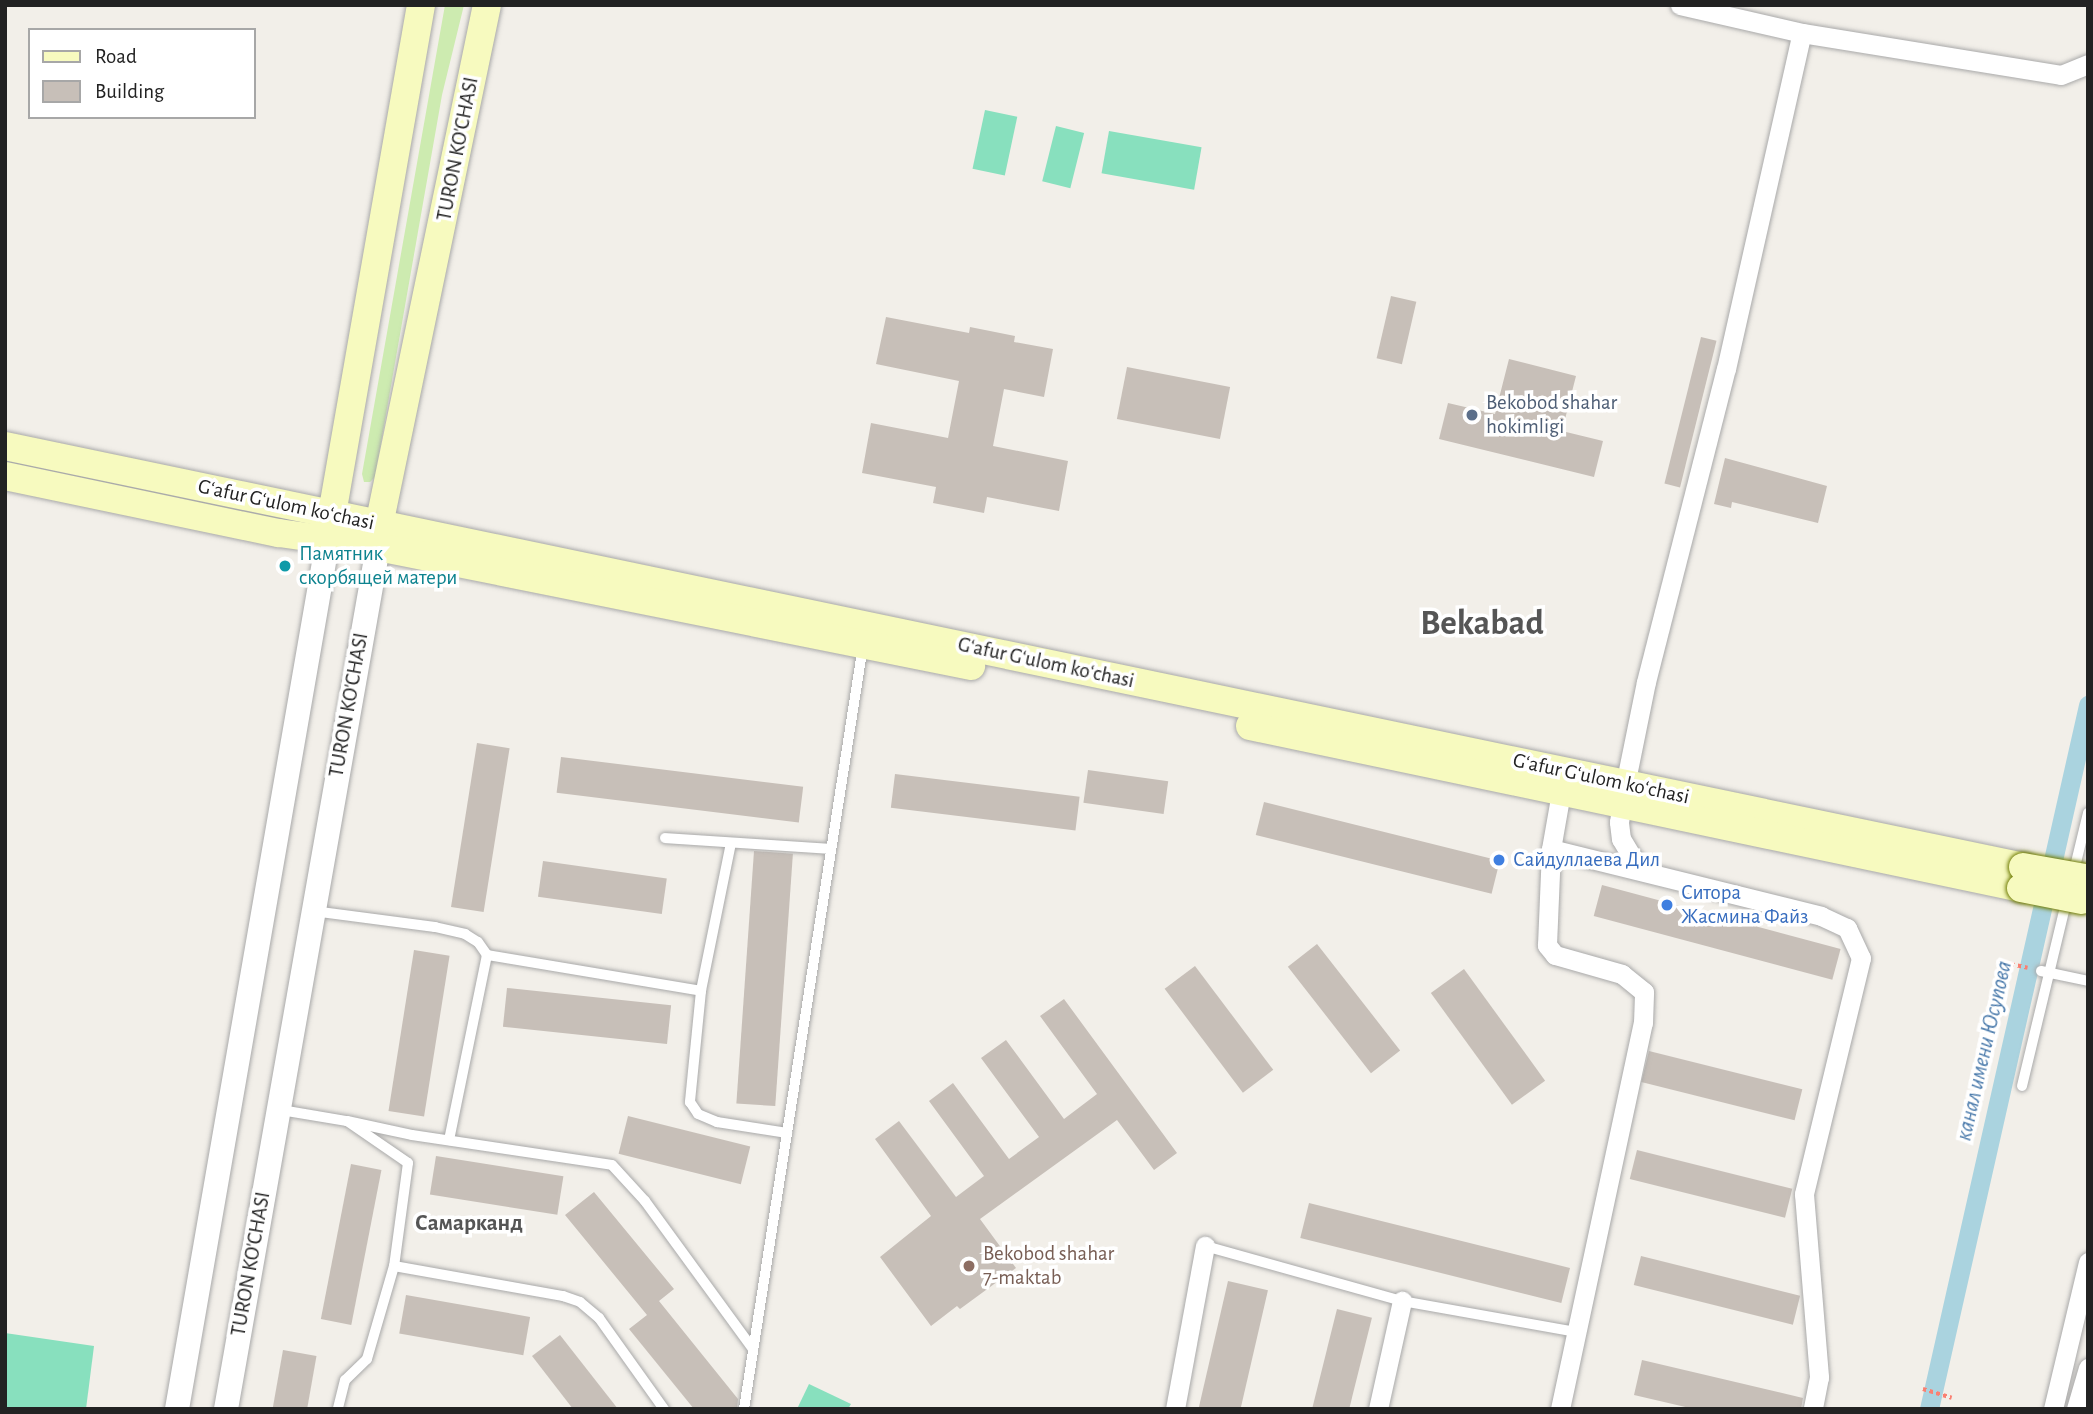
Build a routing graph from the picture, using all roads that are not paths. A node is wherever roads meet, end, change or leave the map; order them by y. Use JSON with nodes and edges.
{"nodes":[{"id":1,"x":421,"y":5,"type":"edge"},
{"id":2,"x":487,"y":5,"type":"edge"},
{"id":3,"x":1680,"y":5,"type":"edge"},
{"id":4,"x":1802,"y":33,"type":"junction"},
{"id":5,"x":2088,"y":65,"type":"edge"},
{"id":6,"x":5,"y":446,"type":"edge"},
{"id":7,"x":5,"y":476,"type":"edge"},
{"id":8,"x":330,"y":527,"type":"junction"},
{"id":9,"x":378,"y":536,"type":"junction"},
{"id":10,"x":863,"y":646,"type":"junction"},
{"id":11,"x":1040,"y":671,"type":"junction"},
{"id":12,"x":1560,"y":792,"type":"junction"},
{"id":13,"x":1624,"y":795,"type":"junction"},
{"id":14,"x":2088,"y":813,"type":"edge"},
{"id":15,"x":2086,"y":827,"type":"edge"},
{"id":16,"x":665,"y":838,"type":"dead end"},
{"id":17,"x":732,"y":843,"type":"junction"},
{"id":18,"x":831,"y":849,"type":"junction"},
{"id":19,"x":1551,"y":849,"type":"junction"},
{"id":20,"x":1648,"y":872,"type":"junction"},
{"id":21,"x":2086,"y":889,"type":"edge"},
{"id":22,"x":313,"y":911,"type":"junction"},
{"id":23,"x":487,"y":955,"type":"junction"},
{"id":24,"x":2045,"y":972,"type":"junction"},
{"id":25,"x":2088,"y":981,"type":"edge"},
{"id":26,"x":701,"y":991,"type":"junction"},
{"id":27,"x":2022,"y":1086,"type":"dead end"},
{"id":28,"x":278,"y":1109,"type":"junction"},
{"id":29,"x":347,"y":1121,"type":"junction"},
{"id":30,"x":787,"y":1133,"type":"junction"},
{"id":31,"x":449,"y":1140,"type":"junction"},
{"id":32,"x":1205,"y":1246,"type":"joint"},
{"id":33,"x":2088,"y":1262,"type":"edge"},
{"id":34,"x":394,"y":1266,"type":"junction"},
{"id":35,"x":1402,"y":1301,"type":"junction"},
{"id":36,"x":1576,"y":1332,"type":"junction"},
{"id":37,"x":753,"y":1349,"type":"junction"},
{"id":38,"x":2088,"y":1368,"type":"edge"},
{"id":39,"x":177,"y":1409,"type":"edge"},
{"id":40,"x":226,"y":1409,"type":"edge"},
{"id":41,"x":338,"y":1409,"type":"edge"},
{"id":42,"x":664,"y":1409,"type":"edge"},
{"id":43,"x":744,"y":1409,"type":"edge"},
{"id":44,"x":1175,"y":1409,"type":"edge"},
{"id":45,"x":1378,"y":1409,"type":"edge"},
{"id":46,"x":1560,"y":1409,"type":"edge"},
{"id":47,"x":1812,"y":1409,"type":"edge"},
{"id":48,"x":2053,"y":1409,"type":"edge"},
{"id":49,"x":2076,"y":1409,"type":"edge"}],
"edges":[{"from":1,"to":8,"type":"main road"},
{"from":2,"to":9,"type":"main road","name":"TURON KO'CHASI"},
{"from":3,"to":4,"type":"street"},
{"from":4,"to":5,"type":"street"},
{"from":4,"to":13,"type":"street"},
{"from":6,"to":8,"type":"main road","name":"Gʻafur Gʻulom koʻchasi"},
{"from":7,"to":8,"type":"main road","name":"Gʻafur Gʻulom koʻchasi"},
{"from":8,"to":9,"type":"main road","name":"Gʻafur Gʻulom koʻchasi"},
{"from":8,"to":39,"type":"street"},
{"from":9,"to":10,"type":"main road","name":"Gʻafur Gʻulom koʻchasi"},
{"from":9,"to":11,"type":"main road","name":"Gʻafur Gʻulom koʻchasi"},
{"from":9,"to":22,"type":"street","name":"TURON KO'CHASI"},
{"from":10,"to":11,"type":"main road","name":"Gʻafur Gʻulom koʻchasi"},
{"from":10,"to":18,"type":"lane"},
{"from":11,"to":12,"type":"main road","name":"Gʻafur Gʻulom koʻchasi"},
{"from":11,"to":13,"type":"main road","name":"Gʻafur Gʻulom koʻchasi"},
{"from":12,"to":13,"type":"main road","name":"Gʻafur Gʻulom koʻchasi"},
{"from":12,"to":19,"type":"street"},
{"from":13,"to":20,"type":"street"},
{"from":13,"to":21,"type":"main road","name":"Gʻafur Gʻulom koʻchasi","bridge":true},
{"from":14,"to":15,"type":"lane"},
{"from":15,"to":24,"type":"lane"},
{"from":16,"to":17,"type":"lane"},
{"from":17,"to":18,"type":"lane"},
{"from":17,"to":26,"type":"lane"},
{"from":18,"to":30,"type":"lane"},
{"from":19,"to":20,"type":"street"},
{"from":19,"to":36,"type":"street"},
{"from":20,"to":47,"type":"street"},
{"from":22,"to":23,"type":"lane"},
{"from":22,"to":28,"type":"street","name":"TURON KO'CHASI"},
{"from":23,"to":26,"type":"lane"},
{"from":23,"to":31,"type":"lane"},
{"from":24,"to":25,"type":"lane"},
{"from":24,"to":27,"type":"lane"},
{"from":26,"to":30,"type":"lane"},
{"from":28,"to":29,"type":"lane"},
{"from":28,"to":40,"type":"street","name":"TURON KO'CHASI"},
{"from":29,"to":31,"type":"lane"},
{"from":29,"to":34,"type":"lane"},
{"from":30,"to":37,"type":"lane"},
{"from":31,"to":37,"type":"lane"},
{"from":32,"to":35,"type":"lane"},
{"from":32,"to":44,"type":"street"},
{"from":33,"to":48,"type":"street"},
{"from":34,"to":41,"type":"lane"},
{"from":34,"to":42,"type":"lane"},
{"from":35,"to":36,"type":"lane"},
{"from":35,"to":45,"type":"street"},
{"from":36,"to":46,"type":"street"},
{"from":37,"to":43,"type":"lane"},
{"from":38,"to":49,"type":"street"}]}
